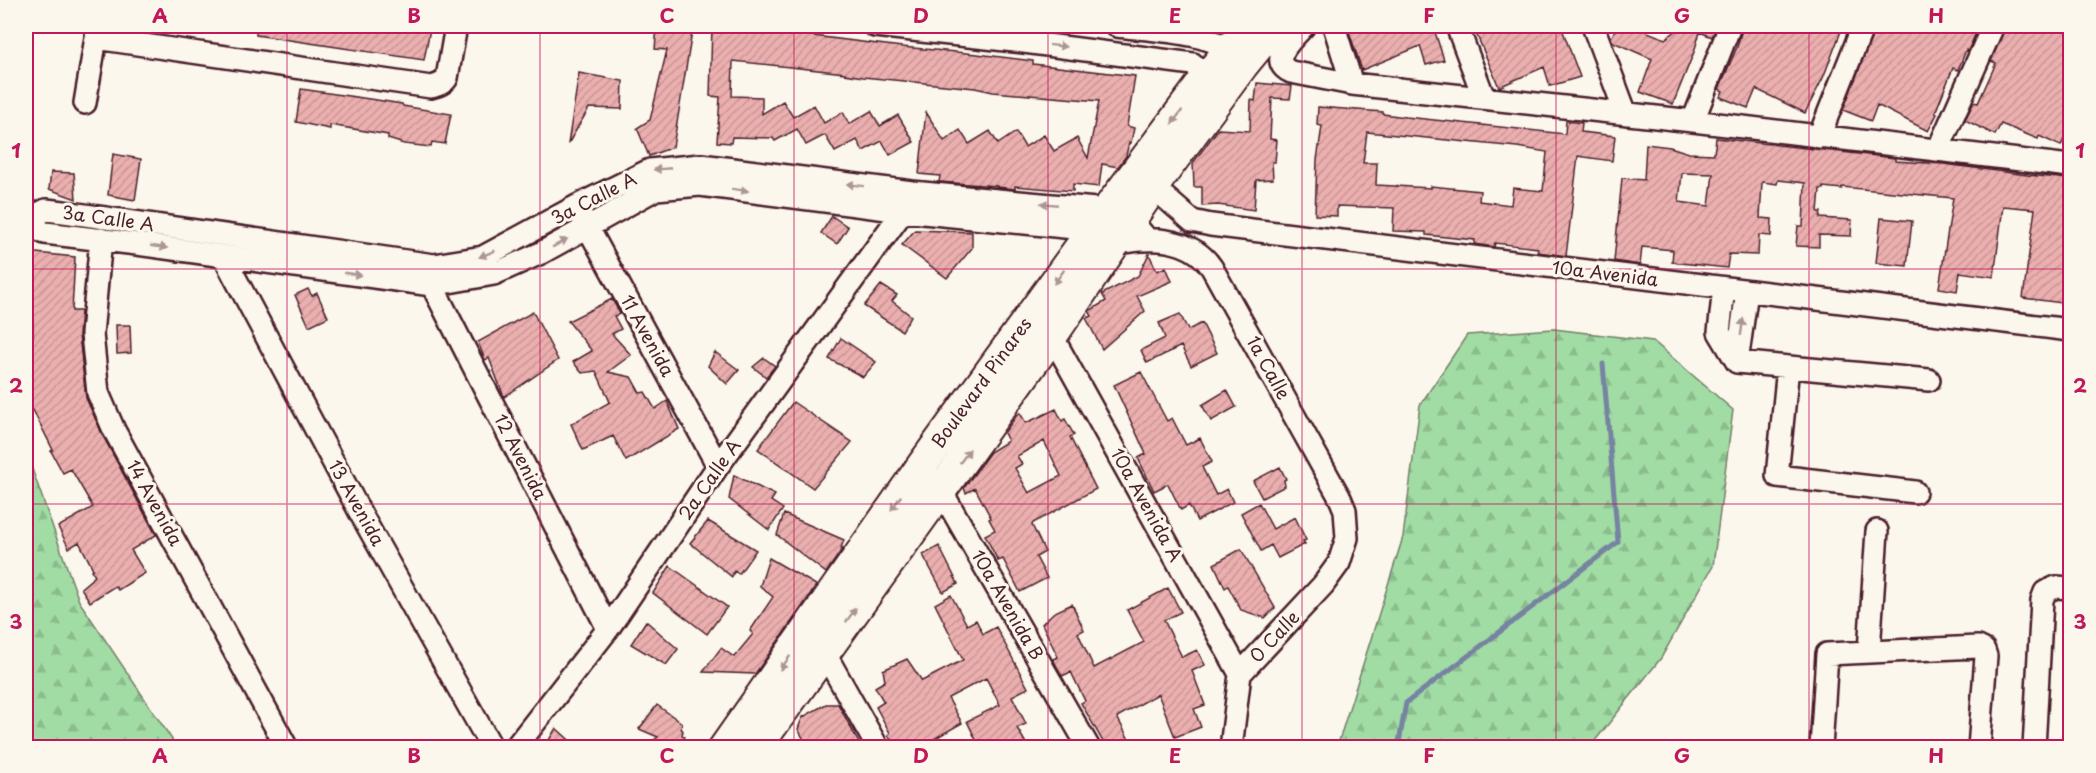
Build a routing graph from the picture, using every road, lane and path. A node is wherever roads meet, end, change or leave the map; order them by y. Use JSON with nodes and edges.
{"nodes":[{"id":1,"x":456,"y":26,"type":"edge"},
{"id":2,"x":875,"y":26,"type":"edge"},
{"id":3,"x":1118,"y":26,"type":"edge"},
{"id":4,"x":1304,"y":26,"type":"edge"},
{"id":5,"x":1334,"y":26,"type":"edge"},
{"id":6,"x":1457,"y":26,"type":"edge"},
{"id":7,"x":1730,"y":26,"type":"edge"},
{"id":8,"x":1863,"y":26,"type":"edge"},
{"id":9,"x":1993,"y":26,"type":"edge"},
{"id":10,"x":1595,"y":27,"type":"edge"},
{"id":11,"x":97,"y":32,"type":"edge"},
{"id":12,"x":1025,"y":34,"type":"edge"},
{"id":13,"x":1247,"y":39,"type":"edge"},
{"id":14,"x":1352,"y":84,"type":"junction"},
{"id":15,"x":1214,"y":87,"type":"junction"},
{"id":16,"x":1484,"y":98,"type":"junction"},
{"id":17,"x":85,"y":103,"type":"dead end"},
{"id":18,"x":1626,"y":114,"type":"junction"},
{"id":19,"x":1693,"y":121,"type":"junction"},
{"id":20,"x":1819,"y":136,"type":"junction"},
{"id":21,"x":1938,"y":150,"type":"junction"},
{"id":22,"x":2070,"y":164,"type":"edge"},
{"id":23,"x":1153,"y":187,"type":"junction"},
{"id":24,"x":577,"y":206,"type":"junction"},
{"id":25,"x":903,"y":211,"type":"junction"},
{"id":26,"x":588,"y":227,"type":"junction"},
{"id":27,"x":1119,"y":228,"type":"junction"},
{"id":28,"x":101,"y":239,"type":"junction"},
{"id":29,"x":224,"y":257,"type":"junction"},
{"id":30,"x":432,"y":285,"type":"junction"},
{"id":31,"x":1724,"y":288,"type":"junction"},
{"id":32,"x":1747,"y":291,"type":"junction"},
{"id":33,"x":2070,"y":330,"type":"edge"},
{"id":34,"x":1052,"y":336,"type":"junction"},
{"id":35,"x":1737,"y":362,"type":"junction"},
{"id":36,"x":1788,"y":367,"type":"junction"},
{"id":37,"x":1929,"y":380,"type":"dead end"},
{"id":38,"x":923,"y":464,"type":"junction"},
{"id":39,"x":718,"y":466,"type":"junction"},
{"id":40,"x":941,"y":489,"type":"junction"},
{"id":41,"x":1915,"y":492,"type":"dead end"},
{"id":42,"x":1877,"y":531,"type":"dead end"},
{"id":43,"x":1347,"y":538,"type":"joint"},
{"id":44,"x":2070,"y":588,"type":"edge"},
{"id":45,"x":608,"y":629,"type":"junction"},
{"id":46,"x":1869,"y":651,"type":"junction"},
{"id":47,"x":824,"y":652,"type":"junction"},
{"id":48,"x":1240,"y":674,"type":"junction"},
{"id":49,"x":287,"y":747,"type":"edge"},
{"id":50,"x":492,"y":747,"type":"edge"},
{"id":51,"x":515,"y":747,"type":"edge"},
{"id":52,"x":724,"y":747,"type":"edge"},
{"id":53,"x":756,"y":747,"type":"edge"},
{"id":54,"x":878,"y":747,"type":"edge"},
{"id":55,"x":1089,"y":747,"type":"edge"},
{"id":56,"x":1231,"y":747,"type":"edge"},
{"id":57,"x":1821,"y":747,"type":"edge"},
{"id":58,"x":1979,"y":747,"type":"edge"},
{"id":59,"x":2034,"y":747,"type":"edge"}],
"edges":[{"from":1,"to":11,"type":"street"},
{"from":2,"to":12,"type":"street"},
{"from":3,"to":13,"type":"street"},
{"from":4,"to":14,"type":"street"},
{"from":5,"to":14,"type":"street"},
{"from":6,"to":16,"type":"street"},
{"from":7,"to":19,"type":"street"},
{"from":8,"to":20,"type":"street"},
{"from":9,"to":21,"type":"street"},
{"from":10,"to":18,"type":"street"},
{"from":11,"to":17,"type":"street"},
{"from":12,"to":15,"type":"street","one_way":true},
{"from":13,"to":15,"type":"street","name":"Boulevard Pinares"},
{"from":14,"to":16,"type":"street"},
{"from":15,"to":23,"type":"street","name":"Boulevard Pinares"},
{"from":15,"to":27,"type":"street","name":"Boulevard Pinares","one_way":true},
{"from":16,"to":18,"type":"street"},
{"from":18,"to":19,"type":"street"},
{"from":19,"to":20,"type":"street"},
{"from":20,"to":21,"type":"street"},
{"from":21,"to":22,"type":"street"},
{"from":23,"to":27,"type":"street","name":"Boulevard Pinares"},
{"from":23,"to":31,"type":"street","name":"10a Avenida"},
{"from":24,"to":26,"type":"street","name":"11 Avenida"},
{"from":27,"to":24,"type":"street","name":"3a Calle A","one_way":true},
{"from":24,"to":28,"type":"street","name":"3a Calle A","one_way":true},
{"from":26,"to":25,"type":"street","name":"3a Calle A","one_way":true},
{"from":25,"to":27,"type":"street","name":"3a Calle A"},
{"from":25,"to":39,"type":"street","name":"2a Calle A"},
{"from":30,"to":26,"type":"street","name":"3a Calle A","one_way":true},
{"from":26,"to":39,"type":"street","name":"11 Avenida"},
{"from":27,"to":34,"type":"street","name":"Boulevard Pinares"},
{"from":27,"to":38,"type":"street","name":"Boulevard Pinares","one_way":true},
{"from":27,"to":43,"type":"street","name":"1a Calle"},
{"from":28,"to":29,"type":"street","name":"3a Calle A","one_way":true},
{"from":28,"to":49,"type":"street","name":"14 Avenida"},
{"from":29,"to":30,"type":"street","name":"3a Calle A","one_way":true},
{"from":29,"to":50,"type":"street","name":"13 Avenida"},
{"from":30,"to":45,"type":"street","name":"12 Avenida"},
{"from":31,"to":32,"type":"street","name":"10a Avenida"},
{"from":31,"to":35,"type":"street"},
{"from":32,"to":33,"type":"street","name":"10a Avenida"},
{"from":35,"to":32,"type":"street","one_way":true},
{"from":40,"to":34,"type":"street","name":"Boulevard Pinares","one_way":true},
{"from":34,"to":48,"type":"street","name":"10a Avenida A"},
{"from":35,"to":36,"type":"street"},
{"from":36,"to":37,"type":"street"},
{"from":36,"to":41,"type":"street"},
{"from":38,"to":40,"type":"street","name":"10a Avenida B"},
{"from":38,"to":52,"type":"street","name":"Boulevard Pinares","one_way":true},
{"from":39,"to":45,"type":"street","name":"2a Calle A"},
{"from":47,"to":40,"type":"street","name":"Boulevard Pinares","one_way":true},
{"from":40,"to":55,"type":"street","name":"10a Avenida B"},
{"from":42,"to":46,"type":"street"},
{"from":43,"to":48,"type":"street","name":"0 Calle"},
{"from":44,"to":59,"type":"street"},
{"from":45,"to":51,"type":"street","name":"2a Calle A"},
{"from":46,"to":57,"type":"street"},
{"from":46,"to":58,"type":"street"},
{"from":47,"to":53,"type":"street","name":"Boulevard Pinares"},
{"from":47,"to":54,"type":"street"},
{"from":48,"to":56,"type":"street","name":"0 Calle"}]}
